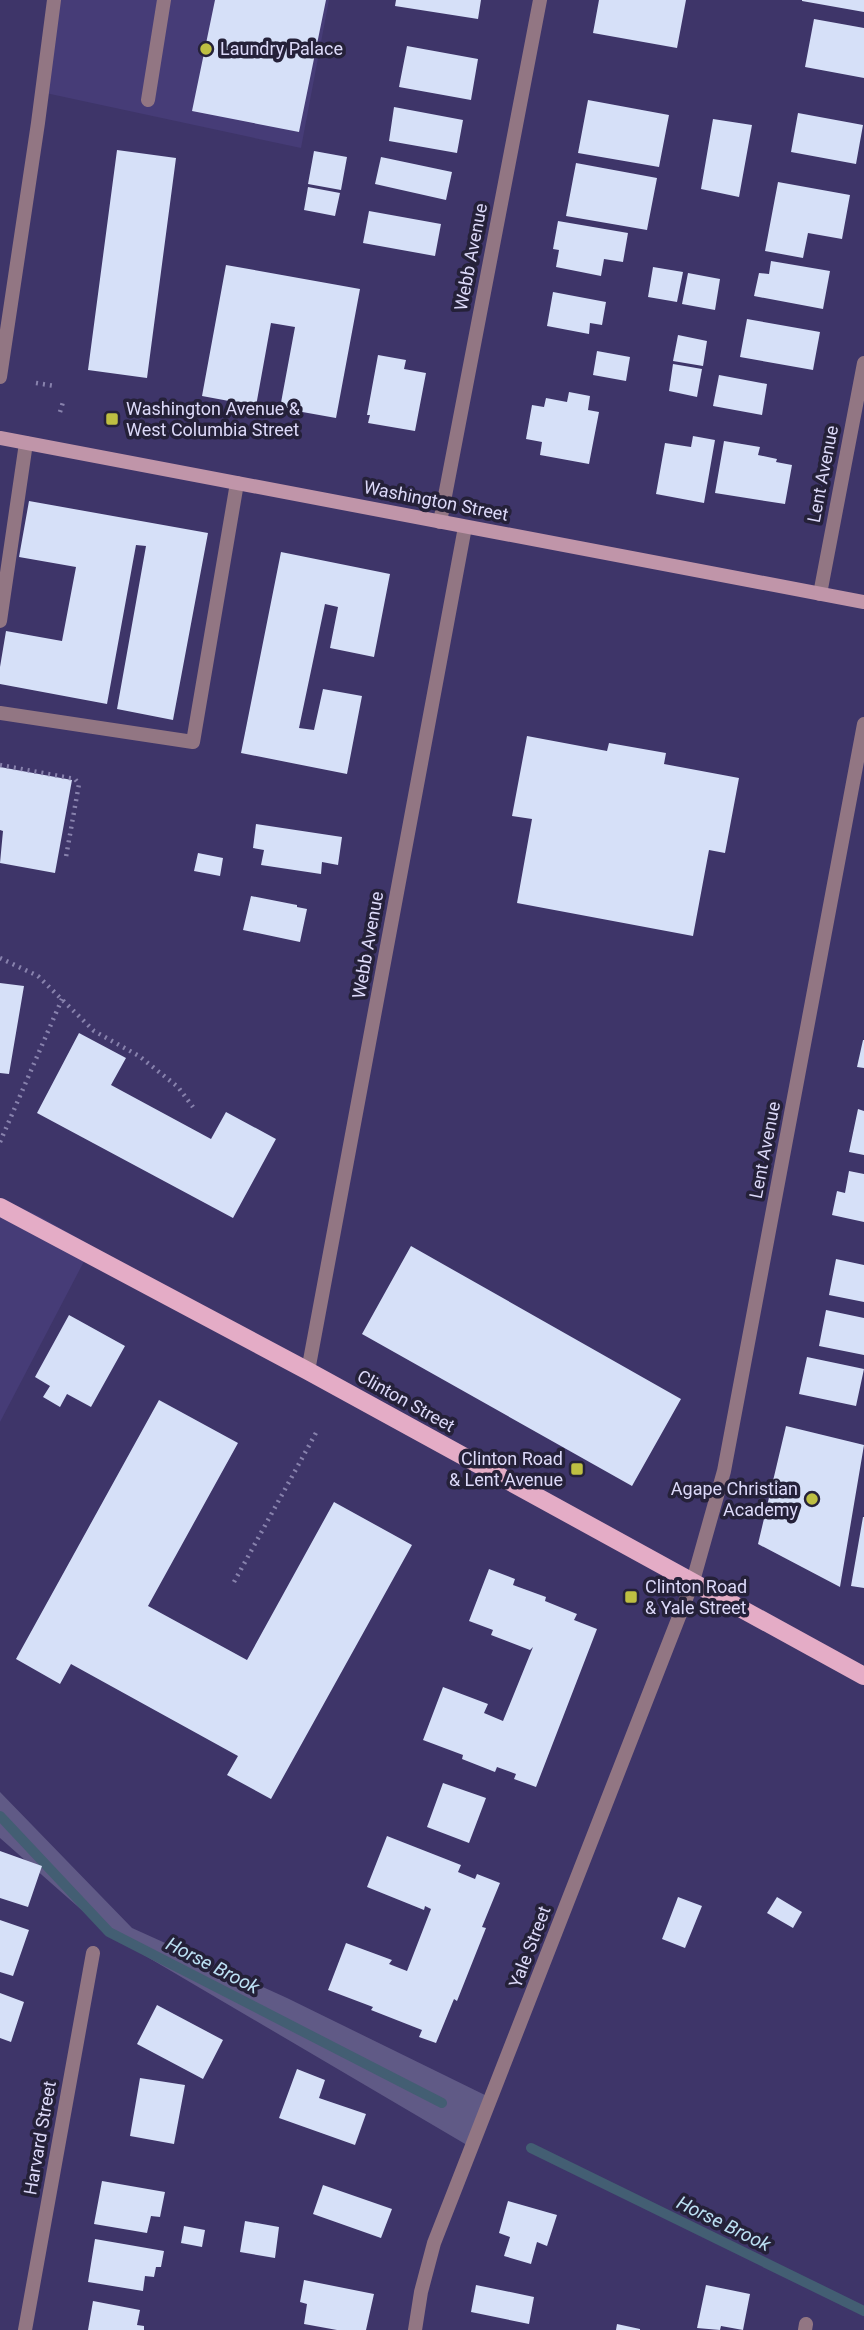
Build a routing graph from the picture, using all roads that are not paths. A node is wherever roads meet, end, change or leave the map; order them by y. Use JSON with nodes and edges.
{"nodes":[{"id":1,"x":54,"y":0,"type":"edge"},
{"id":2,"x":164,"y":0,"type":"edge"},
{"id":3,"x":540,"y":0,"type":"edge"},
{"id":4,"x":148,"y":100,"type":"dead end"},
{"id":5,"x":864,"y":363,"type":"edge"},
{"id":6,"x":0,"y":377,"type":"edge"},
{"id":7,"x":0,"y":438,"type":"edge"},
{"id":8,"x":26,"y":443,"type":"junction"},
{"id":9,"x":237,"y":483,"type":"junction"},
{"id":10,"x":440,"y":522,"type":"junction"},
{"id":11,"x":464,"y":527,"type":"junction"},
{"id":12,"x":820,"y":594,"type":"junction"},
{"id":13,"x":864,"y":602,"type":"edge"},
{"id":14,"x":0,"y":621,"type":"edge"},
{"id":15,"x":0,"y":713,"type":"edge"},
{"id":16,"x":864,"y":724,"type":"edge"},
{"id":17,"x":0,"y":1207,"type":"edge"},
{"id":18,"x":308,"y":1371,"type":"junction"},
{"id":19,"x":693,"y":1581,"type":"junction"},
{"id":20,"x":864,"y":1676,"type":"edge"},
{"id":21,"x":93,"y":1953,"type":"dead end"},
{"id":22,"x":25,"y":2330,"type":"edge"},
{"id":23,"x":415,"y":2330,"type":"edge"}],
"edges":[{"from":1,"to":6,"type":"street"},
{"from":2,"to":4,"type":"street"},
{"from":3,"to":10,"type":"street","name":"Webb Avenue"},
{"from":5,"to":12,"type":"street","name":"Lent Avenue"},
{"from":7,"to":8,"type":"main road","name":"Washington Street"},
{"from":8,"to":9,"type":"main road","name":"Washington Street"},
{"from":8,"to":14,"type":"street"},
{"from":9,"to":10,"type":"main road","name":"Washington Street"},
{"from":9,"to":15,"type":"street"},
{"from":10,"to":11,"type":"main road","name":"Washington Street"},
{"from":11,"to":12,"type":"main road","name":"Washington Street"},
{"from":11,"to":18,"type":"street","name":"Webb Avenue"},
{"from":12,"to":13,"type":"main road","name":"Washington Street"},
{"from":16,"to":19,"type":"street","name":"Lent Avenue"},
{"from":17,"to":18,"type":"main road","name":"Clinton Street"},
{"from":18,"to":19,"type":"main road","name":"Clinton Street"},
{"from":19,"to":20,"type":"main road","name":"Clinton Street"},
{"from":19,"to":23,"type":"street","name":"Yale Street"},
{"from":21,"to":22,"type":"street","name":"Harvard Street"}]}
